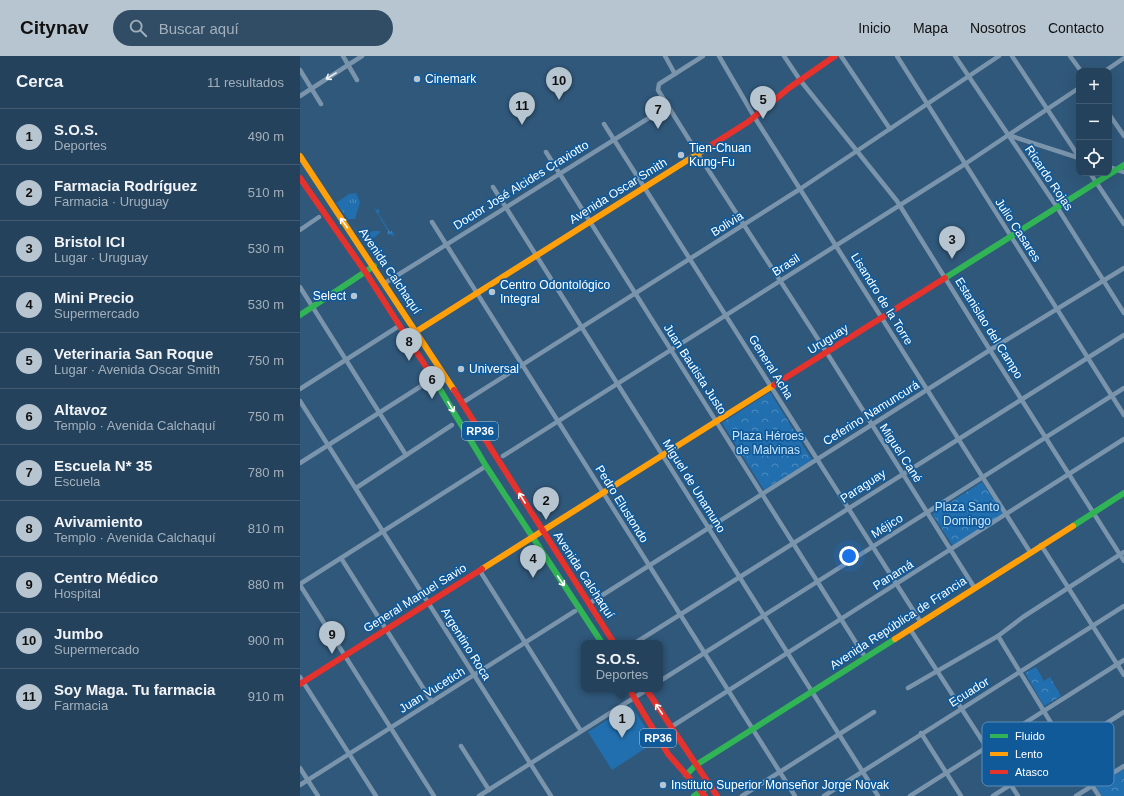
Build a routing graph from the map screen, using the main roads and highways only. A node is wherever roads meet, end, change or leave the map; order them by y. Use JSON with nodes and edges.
{"nodes":[{"id":1,"x":836,"y":56,"type":"edge"},
{"id":2,"x":300,"y":156,"type":"edge"},
{"id":3,"x":1124,"y":165,"type":"edge"},
{"id":4,"x":300,"y":178,"type":"edge"},
{"id":5,"x":361,"y":248,"type":"junction"},
{"id":6,"x":353,"y":254,"type":"junction"},
{"id":7,"x":374,"y":266,"type":"junction"},
{"id":8,"x":366,"y":273,"type":"junction"},
{"id":9,"x":382,"y":298,"type":"junction"},
{"id":10,"x":300,"y":315,"type":"edge"},
{"id":11,"x":412,"y":335,"type":"junction"},
{"id":12,"x":1124,"y":492,"type":"edge"},
{"id":13,"x":543,"y":530,"type":"junction"},
{"id":14,"x":532,"y":537,"type":"junction"},
{"id":15,"x":600,"y":640,"type":"edge"},
{"id":16,"x":612,"y":640,"type":"edge"},
{"id":17,"x":301,"y":681,"type":"edge"},
{"id":18,"x":631,"y":692,"type":"edge"},
{"id":19,"x":649,"y":692,"type":"edge"},
{"id":20,"x":696,"y":765,"type":"junction"},
{"id":21,"x":686,"y":775,"type":"junction"},
{"id":22,"x":709,"y":786,"type":"junction"},
{"id":23,"x":703,"y":794,"type":"edge"},
{"id":24,"x":694,"y":796,"type":"edge"},
{"id":25,"x":717,"y":796,"type":"edge"}],
"edges":[{"from":1,"to":11,"type":"main road","name":"Avenida Oscar Smith"},
{"from":5,"to":2,"type":"main road","name":"Avenida Calchaquí","number":"RP36","one_way":true},
{"from":3,"to":13,"type":"main road","name":"Uruguay"},
{"from":4,"to":6,"type":"main road","name":"Avenida Calchaquí"},
{"from":5,"to":6,"type":"main road"},
{"from":5,"to":7,"type":"main road","name":"Avenida Calchaquí","number":"RP36"},
{"from":6,"to":8,"type":"main road","name":"Avenida Calchaquí","number":"RP36"},
{"from":7,"to":8,"type":"main road"},
{"from":7,"to":11,"type":"main road","name":"Avenida Calchaquí","number":"RP36"},
{"from":8,"to":9,"type":"main road","name":"Avenida Calchaquí","number":"RP36"},
{"from":8,"to":10,"type":"main road"},
{"from":9,"to":11,"type":"main road"},
{"from":9,"to":11,"type":"main road","name":"Avenida Calchaquí","number":"RP36"},
{"from":13,"to":11,"type":"main road","name":"Avenida Calchaquí","number":"RP36","one_way":true},
{"from":11,"to":14,"type":"main road","name":"Avenida Calchaquí","number":"RP36","one_way":true},
{"from":12,"to":20,"type":"main road","name":"Avenida República de Francia"},
{"from":13,"to":14,"type":"main road","name":"General Manuel Savio"},
{"from":13,"to":16,"type":"main road","name":"Avenida Calchaquí","number":"RP36"},
{"from":14,"to":15,"type":"main road","name":"Avenida Calchaquí","number":"RP36","one_way":true},
{"from":14,"to":17,"type":"main road","name":"General Manuel Savio"},
{"from":18,"to":21,"type":"main road","number":"RP36"},
{"from":20,"to":19,"type":"main road","number":"RP36","one_way":true},
{"from":20,"to":21,"type":"main road","name":"Avenida República de Francia"},
{"from":20,"to":22,"type":"main road","number":"RP36"},
{"from":21,"to":23,"type":"main road","number":"RP36"},
{"from":22,"to":23,"type":"main road"},
{"from":22,"to":25,"type":"main road","number":"RP36"},
{"from":23,"to":24,"type":"main road"}]}
